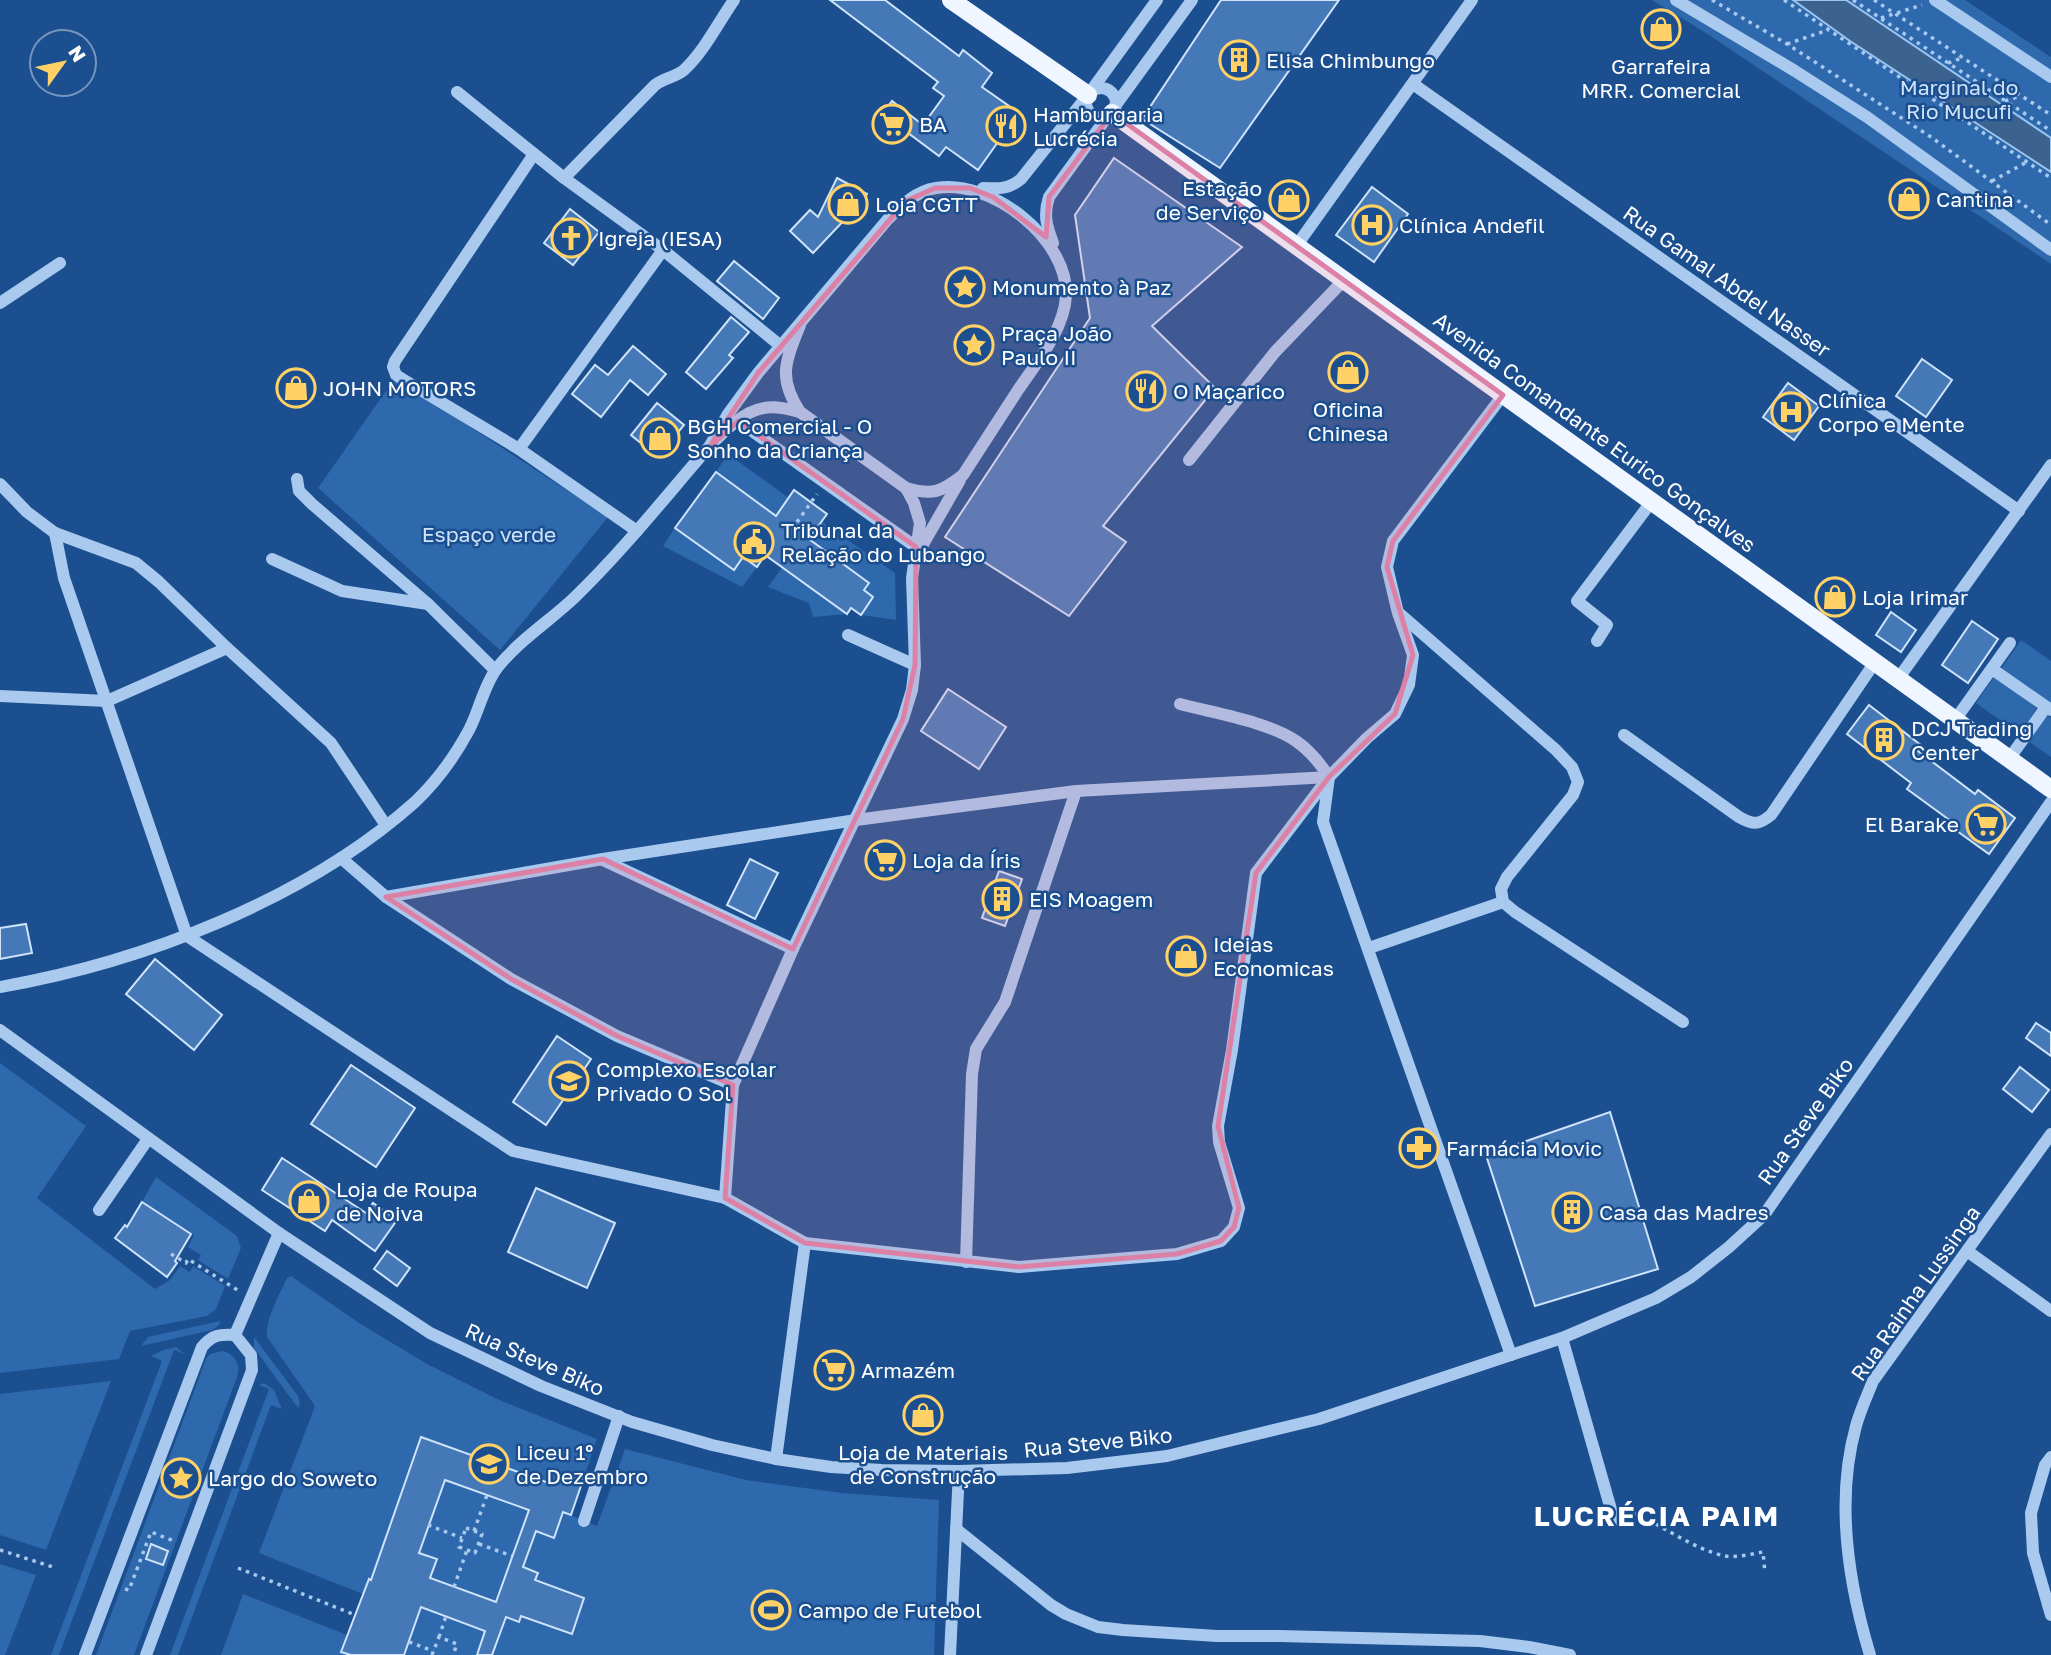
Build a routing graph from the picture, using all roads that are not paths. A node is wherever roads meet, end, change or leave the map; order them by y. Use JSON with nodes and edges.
{"nodes":[{"id":1,"x":734,"y":0,"type":"edge"},
{"id":2,"x":951,"y":0,"type":"edge"},
{"id":3,"x":1157,"y":0,"type":"edge"},
{"id":4,"x":1192,"y":0,"type":"edge"},
{"id":5,"x":1472,"y":0,"type":"edge"},
{"id":6,"x":1676,"y":0,"type":"edge"},
{"id":7,"x":1928,"y":2,"type":"edge"},
{"id":8,"x":2051,"y":77,"type":"edge"},
{"id":9,"x":1413,"y":84,"type":"junction"},
{"id":10,"x":457,"y":92,"type":"dead end"},
{"id":11,"x":1088,"y":95,"type":"junction"},
{"id":12,"x":1112,"y":113,"type":"junction"},
{"id":13,"x":534,"y":154,"type":"junction"},
{"id":14,"x":564,"y":178,"type":"junction"},
{"id":15,"x":952,"y":186,"type":"junction"},
{"id":16,"x":1297,"y":245,"type":"junction"},
{"id":17,"x":663,"y":250,"type":"junction"},
{"id":18,"x":2051,"y":250,"type":"edge"},
{"id":19,"x":60,"y":263,"type":"dead end"},
{"id":20,"x":1062,"y":267,"type":"junction"},
{"id":21,"x":1344,"y":280,"type":"junction"},
{"id":22,"x":0,"y":303,"type":"edge"},
{"id":23,"x":800,"y":325,"type":"junction"},
{"id":24,"x":782,"y":347,"type":"junction"},
{"id":25,"x":1503,"y":395,"type":"junction"},
{"id":26,"x":800,"y":412,"type":"junction"},
{"id":27,"x":738,"y":421,"type":"junction"},
{"id":28,"x":519,"y":449,"type":"junction"},
{"id":29,"x":708,"y":449,"type":"junction"},
{"id":30,"x":1189,"y":460,"type":"dead end"},
{"id":31,"x":2051,"y":465,"type":"edge"},
{"id":32,"x":963,"y":475,"type":"junction"},
{"id":33,"x":297,"y":479,"type":"dead end"},
{"id":34,"x":0,"y":484,"type":"edge"},
{"id":35,"x":906,"y":488,"type":"junction"},
{"id":36,"x":1652,"y":501,"type":"junction"},
{"id":37,"x":2019,"y":510,"type":"junction"},
{"id":38,"x":637,"y":531,"type":"junction"},
{"id":39,"x":55,"y":533,"type":"junction"},
{"id":40,"x":916,"y":553,"type":"junction"},
{"id":41,"x":272,"y":559,"type":"dead end"},
{"id":42,"x":428,"y":604,"type":"junction"},
{"id":43,"x":1398,"y":613,"type":"junction"},
{"id":44,"x":848,"y":635,"type":"dead end"},
{"id":45,"x":1597,"y":641,"type":"dead end"},
{"id":46,"x":2010,"y":643,"type":"dead end"},
{"id":47,"x":227,"y":648,"type":"junction"},
{"id":48,"x":1875,"y":662,"type":"junction"},
{"id":49,"x":915,"y":665,"type":"junction"},
{"id":50,"x":1992,"y":669,"type":"junction"},
{"id":51,"x":495,"y":670,"type":"junction"},
{"id":52,"x":1898,"y":679,"type":"junction"},
{"id":53,"x":0,"y":696,"type":"edge"},
{"id":54,"x":107,"y":701,"type":"junction"},
{"id":55,"x":1180,"y":704,"type":"dead end"},
{"id":56,"x":2048,"y":708,"type":"edge"},
{"id":57,"x":1955,"y":720,"type":"junction"},
{"id":58,"x":1624,"y":735,"type":"dead end"},
{"id":59,"x":2009,"y":759,"type":"junction"},
{"id":60,"x":1329,"y":777,"type":"junction"},
{"id":61,"x":2051,"y":789,"type":"edge"},
{"id":62,"x":1076,"y":791,"type":"junction"},
{"id":63,"x":2051,"y":802,"type":"edge"},
{"id":64,"x":856,"y":820,"type":"junction"},
{"id":65,"x":385,"y":824,"type":"junction"},
{"id":66,"x":341,"y":858,"type":"junction"},
{"id":67,"x":603,"y":859,"type":"junction"},
{"id":68,"x":386,"y":897,"type":"junction"},
{"id":69,"x":1503,"y":902,"type":"junction"},
{"id":70,"x":187,"y":936,"type":"junction"},
{"id":71,"x":1369,"y":948,"type":"junction"},
{"id":72,"x":793,"y":949,"type":"junction"},
{"id":73,"x":0,"y":987,"type":"edge"},
{"id":74,"x":1683,"y":1022,"type":"dead end"},
{"id":75,"x":0,"y":1030,"type":"edge"},
{"id":76,"x":733,"y":1085,"type":"junction"},
{"id":77,"x":2051,"y":1134,"type":"edge"},
{"id":78,"x":148,"y":1139,"type":"junction"},
{"id":79,"x":725,"y":1198,"type":"junction"},
{"id":80,"x":99,"y":1210,"type":"dead end"},
{"id":81,"x":279,"y":1233,"type":"junction"},
{"id":82,"x":805,"y":1242,"type":"junction"},
{"id":83,"x":1967,"y":1251,"type":"junction"},
{"id":84,"x":966,"y":1262,"type":"junction"},
{"id":85,"x":2051,"y":1311,"type":"edge"},
{"id":86,"x":235,"y":1335,"type":"junction"},
{"id":87,"x":1562,"y":1338,"type":"junction"},
{"id":88,"x":1511,"y":1355,"type":"junction"},
{"id":89,"x":619,"y":1416,"type":"junction"},
{"id":90,"x":2051,"y":1457,"type":"edge"},
{"id":91,"x":776,"y":1459,"type":"junction"},
{"id":92,"x":959,"y":1471,"type":"junction"},
{"id":93,"x":1614,"y":1520,"type":"road end"},
{"id":94,"x":584,"y":1521,"type":"dead end"},
{"id":95,"x":956,"y":1530,"type":"junction"},
{"id":96,"x":2051,"y":1615,"type":"edge"},
{"id":97,"x":85,"y":1655,"type":"edge"},
{"id":98,"x":146,"y":1655,"type":"edge"},
{"id":99,"x":950,"y":1655,"type":"edge"},
{"id":100,"x":1570,"y":1655,"type":"edge"},
{"id":101,"x":1870,"y":1655,"type":"edge"}],
"edges":[{"from":1,"to":14,"type":"street"},
{"from":2,"to":11,"type":"main road"},
{"from":3,"to":11,"type":"street"},
{"from":4,"to":12,"type":"street"},
{"from":5,"to":9,"type":"street"},
{"from":6,"to":18,"type":"street"},
{"from":7,"to":8,"type":"street"},
{"from":9,"to":16,"type":"street"},
{"from":9,"to":37,"type":"street","name":"Rua Gamal Abdel Nasser"},
{"from":10,"to":13,"type":"street"},
{"from":11,"to":12,"type":"street"},
{"from":11,"to":12,"type":"street"},
{"from":11,"to":15,"type":"street"},
{"from":12,"to":16,"type":"main road","name":"Avenida Comandante Eurico Gonçalves"},
{"from":12,"to":20,"type":"street"},
{"from":13,"to":14,"type":"street"},
{"from":13,"to":28,"type":"street"},
{"from":14,"to":17,"type":"street"},
{"from":15,"to":20,"type":"street"},
{"from":15,"to":23,"type":"street"},
{"from":16,"to":21,"type":"main road","name":"Avenida Comandante Eurico Gonçalves"},
{"from":17,"to":24,"type":"street"},
{"from":17,"to":28,"type":"street"},
{"from":19,"to":22,"type":"street"},
{"from":20,"to":32,"type":"street"},
{"from":21,"to":25,"type":"main road","name":"Avenida Comandante Eurico Gonçalves"},
{"from":21,"to":30,"type":"street"},
{"from":23,"to":24,"type":"street"},
{"from":23,"to":26,"type":"street"},
{"from":24,"to":29,"type":"street"},
{"from":25,"to":36,"type":"main road","name":"Avenida Comandante Eurico Gonçalves"},
{"from":25,"to":43,"type":"street"},
{"from":26,"to":27,"type":"street"},
{"from":26,"to":35,"type":"street"},
{"from":27,"to":29,"type":"street"},
{"from":27,"to":40,"type":"street"},
{"from":28,"to":38,"type":"street"},
{"from":29,"to":38,"type":"street"},
{"from":31,"to":37,"type":"street"},
{"from":32,"to":35,"type":"street"},
{"from":32,"to":40,"type":"street"},
{"from":33,"to":42,"type":"street"},
{"from":34,"to":39,"type":"street"},
{"from":35,"to":40,"type":"street"},
{"from":36,"to":45,"type":"street"},
{"from":36,"to":48,"type":"main road","name":"Avenida Comandante Eurico Gonçalves"},
{"from":37,"to":52,"type":"street"},
{"from":38,"to":51,"type":"street"},
{"from":39,"to":47,"type":"street"},
{"from":39,"to":54,"type":"street"},
{"from":40,"to":49,"type":"street"},
{"from":41,"to":42,"type":"street"},
{"from":42,"to":51,"type":"street"},
{"from":43,"to":60,"type":"street"},
{"from":43,"to":69,"type":"street"},
{"from":44,"to":49,"type":"street"},
{"from":46,"to":50,"type":"street"},
{"from":47,"to":54,"type":"street"},
{"from":47,"to":65,"type":"street"},
{"from":48,"to":52,"type":"main road","name":"Avenida Comandante Eurico Gonçalves"},
{"from":48,"to":58,"type":"street"},
{"from":49,"to":64,"type":"street"},
{"from":50,"to":56,"type":"street"},
{"from":50,"to":57,"type":"street"},
{"from":51,"to":65,"type":"street"},
{"from":52,"to":57,"type":"main road","name":"Avenida Comandante Eurico Gonçalves"},
{"from":53,"to":54,"type":"street"},
{"from":54,"to":70,"type":"street"},
{"from":55,"to":60,"type":"street"},
{"from":56,"to":59,"type":"street"},
{"from":57,"to":59,"type":"main road","name":"Avenida Comandante Eurico Gonçalves"},
{"from":59,"to":61,"type":"main road","name":"Avenida Comandante Eurico Gonçalves"},
{"from":60,"to":62,"type":"street"},
{"from":60,"to":71,"type":"street"},
{"from":60,"to":84,"type":"street"},
{"from":62,"to":64,"type":"street"},
{"from":62,"to":84,"type":"street"},
{"from":63,"to":87,"type":"street","name":"Rua Steve Biko"},
{"from":64,"to":67,"type":"street"},
{"from":64,"to":72,"type":"street"},
{"from":65,"to":66,"type":"street"},
{"from":66,"to":68,"type":"street"},
{"from":66,"to":70,"type":"street"},
{"from":67,"to":68,"type":"street"},
{"from":67,"to":72,"type":"street"},
{"from":68,"to":76,"type":"street"},
{"from":69,"to":71,"type":"street"},
{"from":69,"to":74,"type":"street"},
{"from":70,"to":73,"type":"street"},
{"from":70,"to":79,"type":"street"},
{"from":71,"to":88,"type":"street"},
{"from":72,"to":76,"type":"street"},
{"from":75,"to":78,"type":"street","name":"Rua Steve Biko"},
{"from":76,"to":79,"type":"street"},
{"from":77,"to":83,"type":"street","name":"Rua Rainha Lussinga"},
{"from":78,"to":80,"type":"street"},
{"from":78,"to":81,"type":"street","name":"Rua Steve Biko"},
{"from":79,"to":82,"type":"street"},
{"from":81,"to":86,"type":"street"},
{"from":81,"to":89,"type":"street","name":"Rua Steve Biko"},
{"from":82,"to":84,"type":"street"},
{"from":82,"to":91,"type":"street"},
{"from":83,"to":85,"type":"street"},
{"from":83,"to":101,"type":"street","name":"Rua Rainha Lussinga"},
{"from":86,"to":97,"type":"street"},
{"from":86,"to":98,"type":"street"},
{"from":87,"to":88,"type":"street","name":"Rua Steve Biko"},
{"from":87,"to":93,"type":"street"},
{"from":88,"to":92,"type":"street","name":"Rua Steve Biko"},
{"from":89,"to":91,"type":"street","name":"Rua Steve Biko"},
{"from":89,"to":94,"type":"street"},
{"from":90,"to":96,"type":"street"},
{"from":91,"to":92,"type":"street","name":"Rua Steve Biko"},
{"from":92,"to":95,"type":"street"},
{"from":95,"to":99,"type":"street"},
{"from":95,"to":100,"type":"street"}]}
